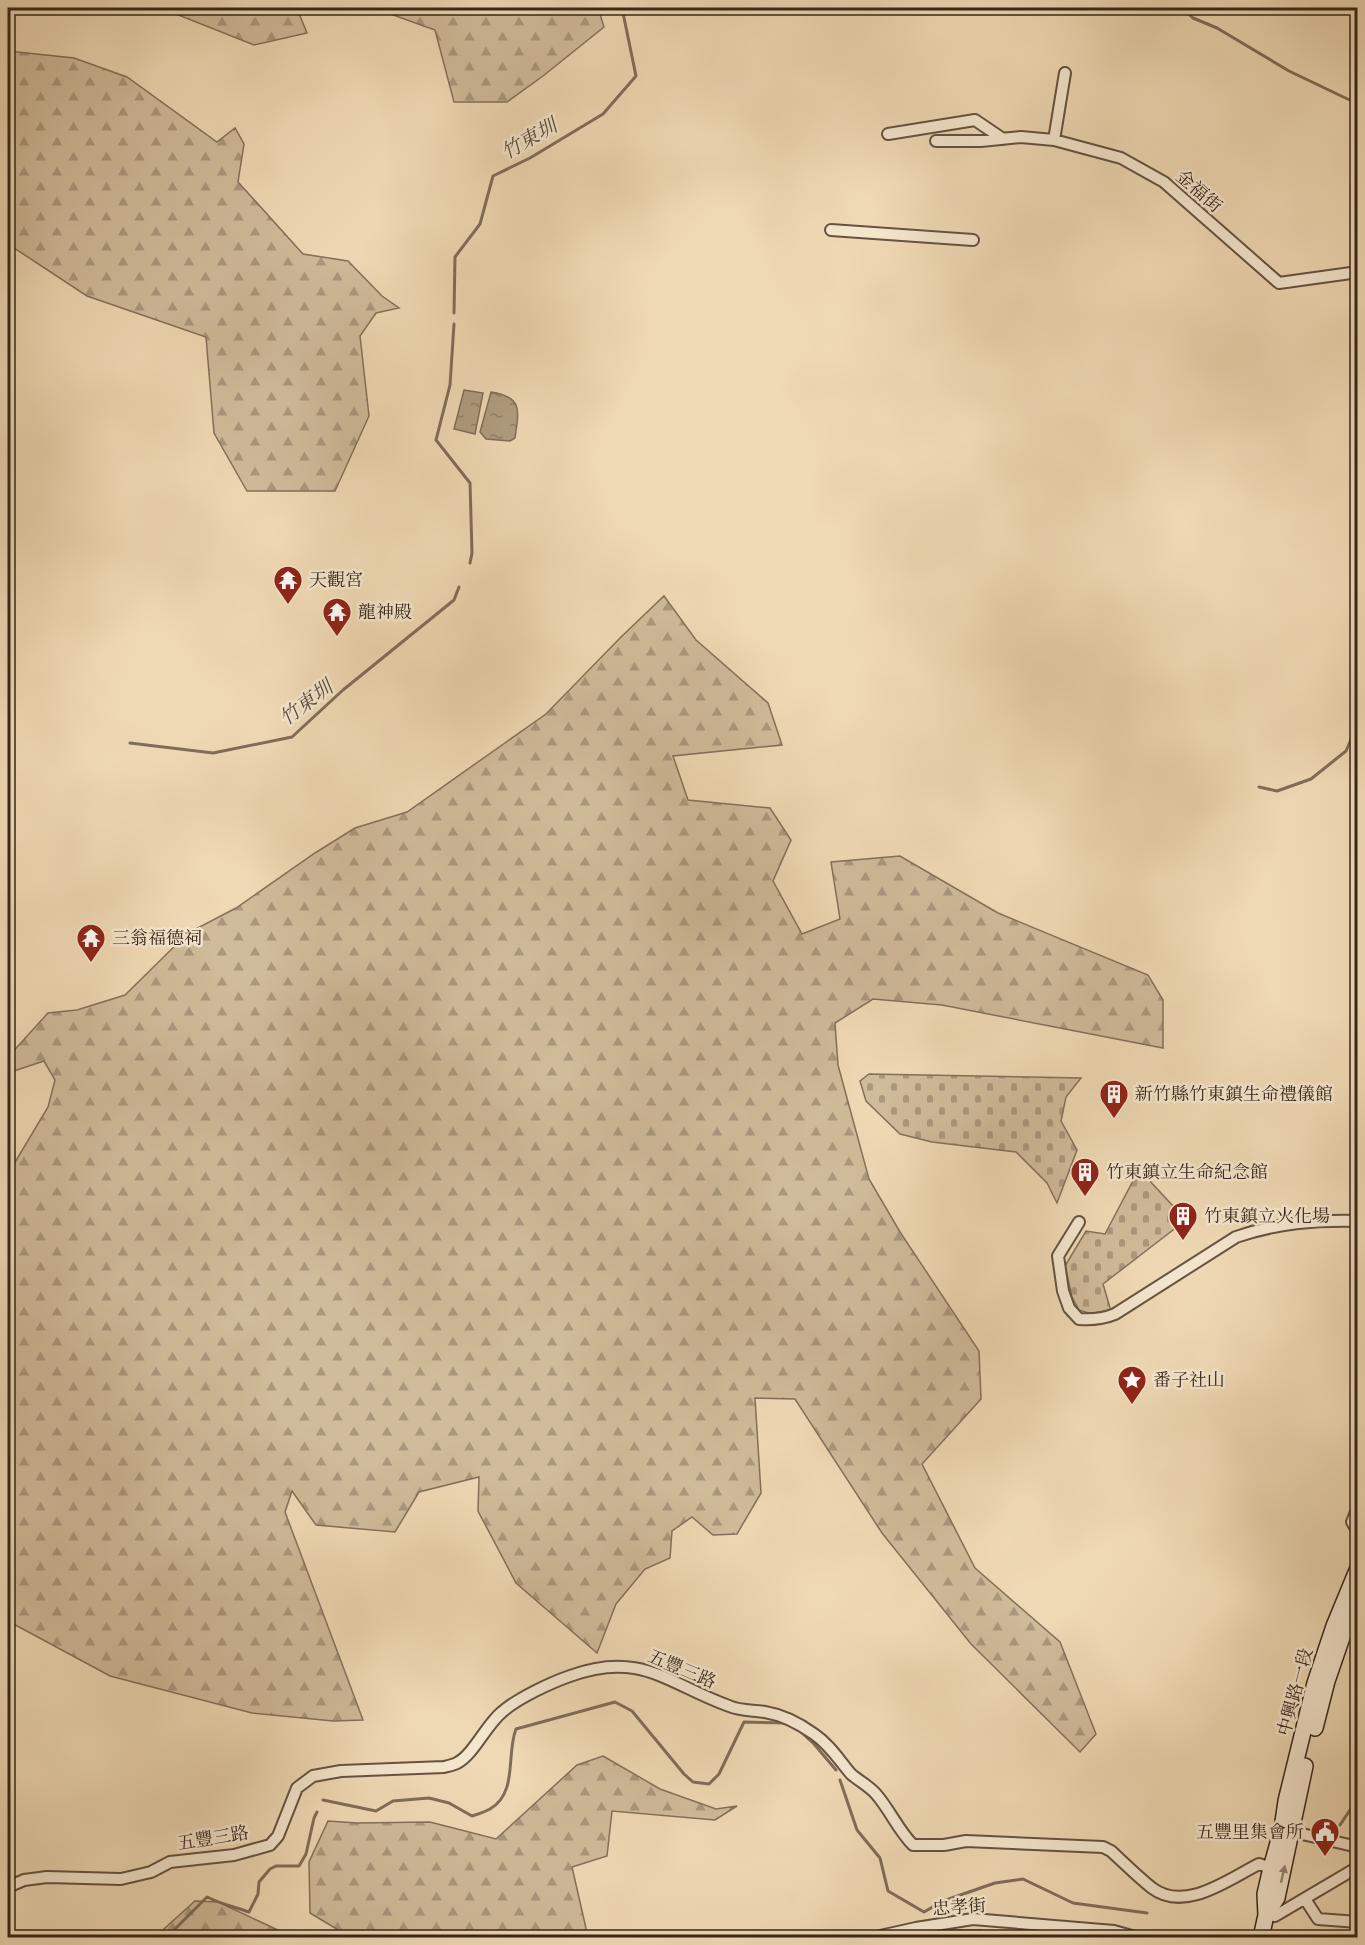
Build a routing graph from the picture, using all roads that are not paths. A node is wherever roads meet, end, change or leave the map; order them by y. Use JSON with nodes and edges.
{"nodes":[{"id":1,"x":1065,"y":73,"type":"dead end"},
{"id":2,"x":888,"y":134,"type":"dead end"},
{"id":3,"x":1004,"y":139,"type":"junction"},
{"id":4,"x":1054,"y":140,"type":"junction"},
{"id":5,"x":936,"y":141,"type":"dead end"},
{"id":6,"x":831,"y":230,"type":"dead end"},
{"id":7,"x":973,"y":240,"type":"dead end"},
{"id":8,"x":1358,"y":272,"type":"edge"},
{"id":9,"x":1358,"y":640,"type":"edge"},
{"id":10,"x":1358,"y":649,"type":"edge"},
{"id":11,"x":1358,"y":1221,"type":"edge"},
{"id":12,"x":1079,"y":1222,"type":"dead end"},
{"id":13,"x":1358,"y":1508,"type":"edge"},
{"id":14,"x":1358,"y":1532,"type":"edge"},
{"id":15,"x":1358,"y":1568,"type":"edge"},
{"id":16,"x":1358,"y":1594,"type":"edge"},
{"id":17,"x":1287,"y":1830,"type":"junction"},
{"id":18,"x":1358,"y":1847,"type":"edge"},
{"id":19,"x":1358,"y":1867,"type":"edge"},
{"id":20,"x":1270,"y":1868,"type":"junction"},
{"id":21,"x":8,"y":1887,"type":"edge"},
{"id":22,"x":1305,"y":1899,"type":"junction"},
{"id":23,"x":1266,"y":1915,"type":"junction"},
{"id":24,"x":1358,"y":1922,"type":"edge"},
{"id":25,"x":871,"y":1938,"type":"edge"},
{"id":26,"x":1139,"y":1938,"type":"edge"},
{"id":27,"x":1261,"y":1938,"type":"edge"}],
"edges":[{"from":1,"to":4,"type":"street"},
{"from":2,"to":3,"type":"street"},
{"from":3,"to":4,"type":"street","name":"金福街"},
{"from":3,"to":5,"type":"street","name":"金福街"},
{"from":4,"to":8,"type":"street","name":"金福街"},
{"from":6,"to":7,"type":"street"},
{"from":9,"to":10,"type":"street"},
{"from":11,"to":12,"type":"street"},
{"from":13,"to":14,"type":"street"},
{"from":15,"to":17,"type":"main road","name":"中興路一段"},
{"from":16,"to":17,"type":"main road","name":"中興路一段"},
{"from":17,"to":18,"type":"street"},
{"from":17,"to":20,"type":"main road"},
{"from":23,"to":17,"type":"main road","one_way":true},
{"from":19,"to":22,"type":"street"},
{"from":20,"to":21,"type":"street","name":"五豐三路"},
{"from":20,"to":23,"type":"main road"},
{"from":22,"to":23,"type":"street"},
{"from":22,"to":24,"type":"street"},
{"from":23,"to":27,"type":"main road"},
{"from":25,"to":26,"type":"street","name":"忠孝街"}]}
